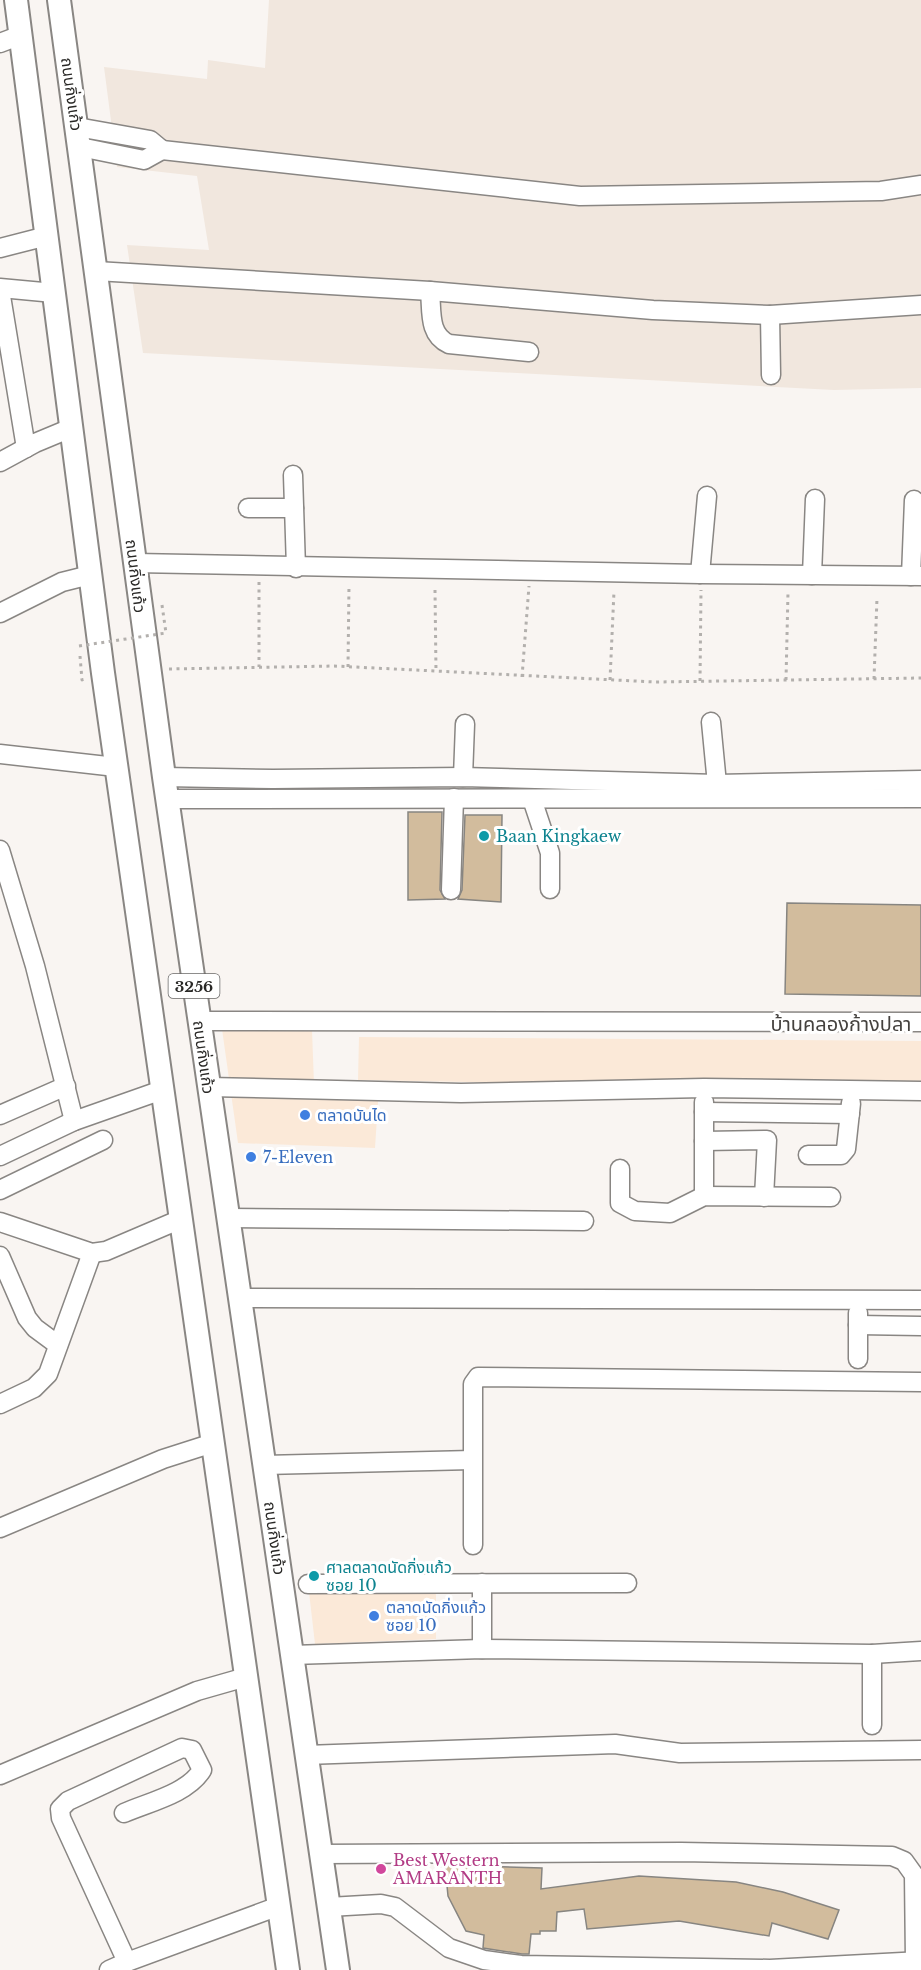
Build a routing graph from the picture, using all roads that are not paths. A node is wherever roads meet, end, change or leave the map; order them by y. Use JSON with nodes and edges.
{"nodes":[{"id":1,"x":16,"y":0,"type":"edge"},
{"id":2,"x":59,"y":0,"type":"edge"},
{"id":3,"x":10,"y":39,"type":"edge"},
{"id":4,"x":79,"y":137,"type":"junction"},
{"id":5,"x":921,"y":185,"type":"edge"},
{"id":6,"x":47,"y":236,"type":"junction"},
{"id":7,"x":0,"y":248,"type":"edge"},
{"id":8,"x":96,"y":270,"type":"junction"},
{"id":9,"x":0,"y":289,"type":"edge"},
{"id":10,"x":430,"y":291,"type":"junction"},
{"id":11,"x":54,"y":293,"type":"junction"},
{"id":12,"x":921,"y":305,"type":"edge"},
{"id":13,"x":770,"y":315,"type":"junction"},
{"id":14,"x":529,"y":352,"type":"dead end"},
{"id":15,"x":771,"y":375,"type":"dead end"},
{"id":16,"x":71,"y":428,"type":"junction"},
{"id":17,"x":26,"y":448,"type":"junction"},
{"id":18,"x":0,"y":462,"type":"edge"},
{"id":19,"x":293,"y":475,"type":"dead end"},
{"id":20,"x":707,"y":496,"type":"dead end"},
{"id":21,"x":815,"y":499,"type":"dead end"},
{"id":22,"x":914,"y":500,"type":"dead end"},
{"id":23,"x":248,"y":508,"type":"dead end"},
{"id":24,"x":294,"y":508,"type":"junction"},
{"id":25,"x":135,"y":563,"type":"junction"},
{"id":26,"x":296,"y":568,"type":"junction"},
{"id":27,"x":812,"y":575,"type":"junction"},
{"id":28,"x":90,"y":576,"type":"junction"},
{"id":29,"x":916,"y":576,"type":"edge"},
{"id":30,"x":700,"y":582,"type":"junction"},
{"id":31,"x":0,"y":613,"type":"edge"},
{"id":32,"x":711,"y":722,"type":"dead end"},
{"id":33,"x":465,"y":724,"type":"dead end"},
{"id":34,"x":0,"y":754,"type":"edge"},
{"id":35,"x":116,"y":767,"type":"junction"},
{"id":36,"x":463,"y":777,"type":"junction"},
{"id":37,"x":921,"y":780,"type":"edge"},
{"id":38,"x":717,"y":784,"type":"junction"},
{"id":39,"x":166,"y":788,"type":"junction"},
{"id":40,"x":454,"y":798,"type":"junction"},
{"id":41,"x":532,"y":798,"type":"junction"},
{"id":42,"x":921,"y":798,"type":"edge"},
{"id":43,"x":0,"y":850,"type":"edge"},
{"id":44,"x":550,"y":889,"type":"dead end"},
{"id":45,"x":451,"y":890,"type":"dead end"},
{"id":46,"x":199,"y":1021,"type":"junction"},
{"id":47,"x":921,"y":1022,"type":"edge"},
{"id":48,"x":66,"y":1086,"type":"junction"},
{"id":49,"x":209,"y":1087,"type":"junction"},
{"id":50,"x":704,"y":1088,"type":"junction"},
{"id":51,"x":162,"y":1090,"type":"junction"},
{"id":52,"x":853,"y":1090,"type":"junction"},
{"id":53,"x":921,"y":1091,"type":"edge"},
{"id":54,"x":704,"y":1112,"type":"junction"},
{"id":55,"x":850,"y":1114,"type":"junction"},
{"id":56,"x":0,"y":1115,"type":"edge"},
{"id":57,"x":74,"y":1121,"type":"junction"},
{"id":58,"x":102,"y":1140,"type":"dead end"},
{"id":59,"x":704,"y":1140,"type":"junction"},
{"id":60,"x":808,"y":1155,"type":"dead end"},
{"id":61,"x":0,"y":1156,"type":"edge"},
{"id":62,"x":620,"y":1169,"type":"dead end"},
{"id":63,"x":0,"y":1190,"type":"edge"},
{"id":64,"x":704,"y":1196,"type":"junction"},
{"id":65,"x":764,"y":1197,"type":"junction"},
{"id":66,"x":831,"y":1197,"type":"dead end"},
{"id":67,"x":228,"y":1218,"type":"junction"},
{"id":68,"x":181,"y":1219,"type":"junction"},
{"id":69,"x":584,"y":1221,"type":"dead end"},
{"id":70,"x":2,"y":1229,"type":"edge"},
{"id":71,"x":92,"y":1253,"type":"junction"},
{"id":72,"x":0,"y":1256,"type":"edge"},
{"id":73,"x":239,"y":1298,"type":"junction"},
{"id":74,"x":858,"y":1300,"type":"junction"},
{"id":75,"x":921,"y":1300,"type":"edge"},
{"id":76,"x":858,"y":1325,"type":"junction"},
{"id":77,"x":921,"y":1326,"type":"edge"},
{"id":78,"x":58,"y":1345,"type":"junction"},
{"id":79,"x":858,"y":1359,"type":"dead end"},
{"id":80,"x":921,"y":1382,"type":"edge"},
{"id":81,"x":0,"y":1404,"type":"edge"},
{"id":82,"x":213,"y":1443,"type":"junction"},
{"id":83,"x":472,"y":1460,"type":"junction"},
{"id":84,"x":264,"y":1465,"type":"junction"},
{"id":85,"x":0,"y":1528,"type":"edge"},
{"id":86,"x":473,"y":1545,"type":"dead end"},
{"id":87,"x":482,"y":1583,"type":"junction"},
{"id":88,"x":627,"y":1583,"type":"dead end"},
{"id":89,"x":308,"y":1584,"type":"dead end"},
{"id":90,"x":482,"y":1649,"type":"junction"},
{"id":91,"x":921,"y":1651,"type":"edge"},
{"id":92,"x":872,"y":1654,"type":"junction"},
{"id":93,"x":292,"y":1655,"type":"junction"},
{"id":94,"x":246,"y":1677,"type":"junction"},
{"id":95,"x":872,"y":1725,"type":"dead end"},
{"id":96,"x":921,"y":1750,"type":"edge"},
{"id":97,"x":306,"y":1755,"type":"junction"},
{"id":98,"x":0,"y":1774,"type":"edge"},
{"id":99,"x":124,"y":1813,"type":"dead end"},
{"id":100,"x":321,"y":1854,"type":"junction"},
{"id":101,"x":279,"y":1906,"type":"junction"},
{"id":102,"x":329,"y":1907,"type":"junction"},
{"id":103,"x":127,"y":1962,"type":"junction"},
{"id":104,"x":918,"y":1962,"type":"edge"},
{"id":105,"x":109,"y":1970,"type":"edge"},
{"id":106,"x":288,"y":1970,"type":"edge"},
{"id":107,"x":338,"y":1970,"type":"edge"}],
"edges":[{"from":1,"to":3,"type":"main road","number":"3256"},
{"from":2,"to":4,"type":"main road","name":"ถนนกิ่งแก้ว","number":"3256"},
{"from":3,"to":6,"type":"main road","number":"3256"},
{"from":4,"to":5,"type":"street"},
{"from":4,"to":8,"type":"main road","name":"ถนนกิ่งแก้ว","number":"3256"},
{"from":6,"to":7,"type":"street"},
{"from":6,"to":11,"type":"main road","number":"3256"},
{"from":8,"to":10,"type":"street"},
{"from":8,"to":25,"type":"main road","name":"ถนนกิ่งแก้ว","number":"3256"},
{"from":9,"to":11,"type":"street"},
{"from":9,"to":17,"type":"street"},
{"from":10,"to":13,"type":"street"},
{"from":10,"to":14,"type":"street"},
{"from":11,"to":16,"type":"main road","number":"3256"},
{"from":12,"to":13,"type":"street"},
{"from":13,"to":15,"type":"street"},
{"from":16,"to":17,"type":"street"},
{"from":16,"to":28,"type":"main road","number":"3256"},
{"from":17,"to":18,"type":"street"},
{"from":19,"to":24,"type":"street"},
{"from":20,"to":30,"type":"street"},
{"from":21,"to":27,"type":"street"},
{"from":22,"to":29,"type":"street"},
{"from":23,"to":24,"type":"street"},
{"from":24,"to":26,"type":"street"},
{"from":25,"to":26,"type":"street"},
{"from":25,"to":39,"type":"main road","name":"ถนนกิ่งแก้ว","number":"3256"},
{"from":26,"to":30,"type":"street"},
{"from":27,"to":29,"type":"street"},
{"from":27,"to":30,"type":"street"},
{"from":28,"to":31,"type":"street"},
{"from":28,"to":35,"type":"main road","number":"3256"},
{"from":32,"to":38,"type":"street"},
{"from":33,"to":36,"type":"street"},
{"from":34,"to":35,"type":"street"},
{"from":35,"to":51,"type":"main road","number":"3256"},
{"from":36,"to":38,"type":"street"},
{"from":36,"to":39,"type":"street"},
{"from":37,"to":38,"type":"street"},
{"from":39,"to":40,"type":"street"},
{"from":39,"to":46,"type":"main road","name":"ถนนกิ่งแก้ว","number":"3256"},
{"from":40,"to":41,"type":"street"},
{"from":40,"to":45,"type":"street"},
{"from":41,"to":42,"type":"street"},
{"from":41,"to":44,"type":"street"},
{"from":43,"to":48,"type":"street"},
{"from":46,"to":47,"type":"street"},
{"from":46,"to":49,"type":"main road","name":"ถนนกิ่งแก้ว","number":"3256"},
{"from":48,"to":56,"type":"street"},
{"from":48,"to":57,"type":"street"},
{"from":49,"to":50,"type":"street"},
{"from":49,"to":67,"type":"main road","name":"ถนนกิ่งแก้ว","number":"3256"},
{"from":50,"to":52,"type":"street"},
{"from":50,"to":54,"type":"street"},
{"from":51,"to":57,"type":"street"},
{"from":51,"to":68,"type":"main road","number":"3256"},
{"from":52,"to":53,"type":"street"},
{"from":52,"to":55,"type":"street"},
{"from":54,"to":55,"type":"street"},
{"from":54,"to":59,"type":"street"},
{"from":55,"to":60,"type":"street"},
{"from":57,"to":61,"type":"street"},
{"from":58,"to":63,"type":"street"},
{"from":59,"to":64,"type":"street"},
{"from":59,"to":65,"type":"street"},
{"from":62,"to":64,"type":"street"},
{"from":64,"to":65,"type":"street"},
{"from":65,"to":66,"type":"street"},
{"from":67,"to":69,"type":"street"},
{"from":67,"to":73,"type":"main road","name":"ถนนกิ่งแก้ว","number":"3256"},
{"from":68,"to":71,"type":"street"},
{"from":68,"to":82,"type":"main road","number":"3256"},
{"from":70,"to":71,"type":"street"},
{"from":71,"to":78,"type":"street"},
{"from":72,"to":78,"type":"street"},
{"from":73,"to":74,"type":"street"},
{"from":73,"to":84,"type":"main road","name":"ถนนกิ่งแก้ว","number":"3256"},
{"from":74,"to":75,"type":"street"},
{"from":74,"to":76,"type":"street"},
{"from":76,"to":77,"type":"street"},
{"from":76,"to":79,"type":"street"},
{"from":78,"to":81,"type":"street"},
{"from":80,"to":83,"type":"street"},
{"from":82,"to":85,"type":"street"},
{"from":82,"to":94,"type":"main road","number":"3256"},
{"from":83,"to":84,"type":"street"},
{"from":83,"to":86,"type":"street"},
{"from":84,"to":93,"type":"main road","name":"ถนนกิ่งแก้ว","number":"3256"},
{"from":87,"to":88,"type":"street"},
{"from":87,"to":89,"type":"street"},
{"from":87,"to":90,"type":"street"},
{"from":90,"to":92,"type":"street"},
{"from":90,"to":93,"type":"street"},
{"from":91,"to":92,"type":"street"},
{"from":92,"to":95,"type":"street"},
{"from":93,"to":97,"type":"main road","name":"ถนนกิ่งแก้ว","number":"3256"},
{"from":94,"to":98,"type":"street"},
{"from":94,"to":101,"type":"main road","number":"3256"},
{"from":96,"to":97,"type":"street"},
{"from":97,"to":100,"type":"main road","name":"ถนนกิ่งแก้ว","number":"3256"},
{"from":99,"to":103,"type":"street"},
{"from":100,"to":102,"type":"main road","name":"ถนนกิ่งแก้ว","number":"3256"},
{"from":100,"to":104,"type":"street"},
{"from":101,"to":103,"type":"street"},
{"from":101,"to":106,"type":"main road","number":"3256"},
{"from":102,"to":104,"type":"street"},
{"from":102,"to":107,"type":"main road","name":"ถนนกิ่งแก้ว","number":"3256"},
{"from":103,"to":105,"type":"street"}]}
